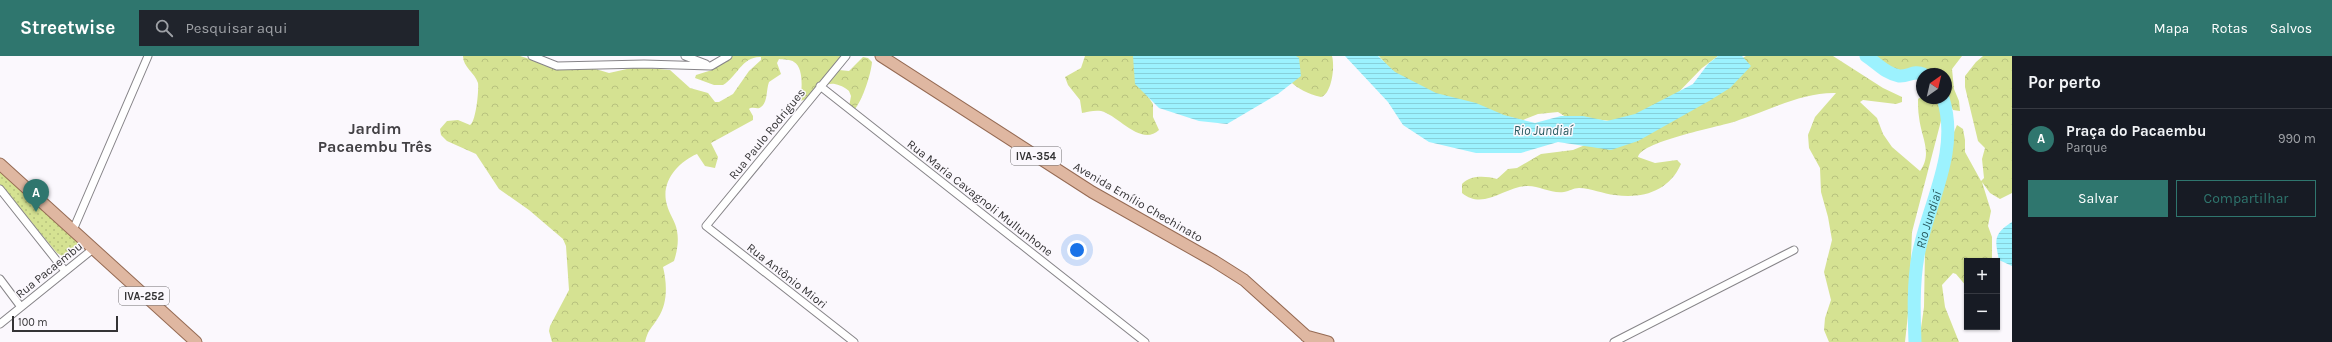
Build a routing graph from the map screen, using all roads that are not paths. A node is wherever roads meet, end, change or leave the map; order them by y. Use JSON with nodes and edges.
{"nodes":[{"id":1,"x":148,"y":56,"type":"edge"},
{"id":2,"x":532,"y":56,"type":"edge"},
{"id":3,"x":646,"y":56,"type":"edge"},
{"id":4,"x":685,"y":56,"type":"edge"},
{"id":5,"x":728,"y":56,"type":"edge"},
{"id":6,"x":846,"y":56,"type":"edge"},
{"id":7,"x":881,"y":56,"type":"edge"},
{"id":8,"x":644,"y":64,"type":"junction"},
{"id":9,"x":711,"y":66,"type":"junction"},
{"id":10,"x":820,"y":86,"type":"junction"},
{"id":11,"x":0,"y":164,"type":"edge"},
{"id":12,"x":0,"y":189,"type":"edge"},
{"id":13,"x":706,"y":226,"type":"joint"},
{"id":14,"x":73,"y":230,"type":"junction"},
{"id":15,"x":93,"y":249,"type":"junction"},
{"id":16,"x":1794,"y":250,"type":"dead end"},
{"id":17,"x":65,"y":271,"type":"junction"},
{"id":18,"x":0,"y":279,"type":"edge"},
{"id":19,"x":21,"y":307,"type":"junction"},
{"id":20,"x":0,"y":324,"type":"edge"},
{"id":21,"x":1309,"y":339,"type":"edge"},
{"id":22,"x":196,"y":342,"type":"edge"},
{"id":23,"x":854,"y":342,"type":"edge"},
{"id":24,"x":1145,"y":342,"type":"edge"},
{"id":25,"x":1328,"y":342,"type":"edge"},
{"id":26,"x":1614,"y":342,"type":"edge"}],
"edges":[{"from":1,"to":14,"type":"street"},
{"from":2,"to":8,"type":"street"},
{"from":3,"to":8,"type":"street"},
{"from":4,"to":9,"type":"street"},
{"from":5,"to":9,"type":"street"},
{"from":6,"to":10,"type":"street","name":"Rua Paulo Rodrigues"},
{"from":7,"to":21,"type":"main road","name":"Avenida Emílio Chechinato","number":"IVA-354"},
{"from":8,"to":9,"type":"street"},
{"from":10,"to":13,"type":"street","name":"Rua Paulo Rodrigues"},
{"from":10,"to":24,"type":"street","name":"Rua Maria Cavagnoli Mullunhone"},
{"from":11,"to":14,"type":"main road","number":"IVA-252"},
{"from":12,"to":17,"type":"street"},
{"from":13,"to":23,"type":"street","name":"Rua Antônio Miori"},
{"from":14,"to":15,"type":"main road","number":"IVA-252"},
{"from":15,"to":17,"type":"street","name":"Rua Pacaembu"},
{"from":15,"to":22,"type":"main road","number":"IVA-252"},
{"from":16,"to":26,"type":"street"},
{"from":17,"to":19,"type":"street","name":"Rua Pacaembu"},
{"from":18,"to":19,"type":"street"},
{"from":19,"to":20,"type":"street","name":"Rua Pacaembu"},
{"from":21,"to":25,"type":"main road"}]}
